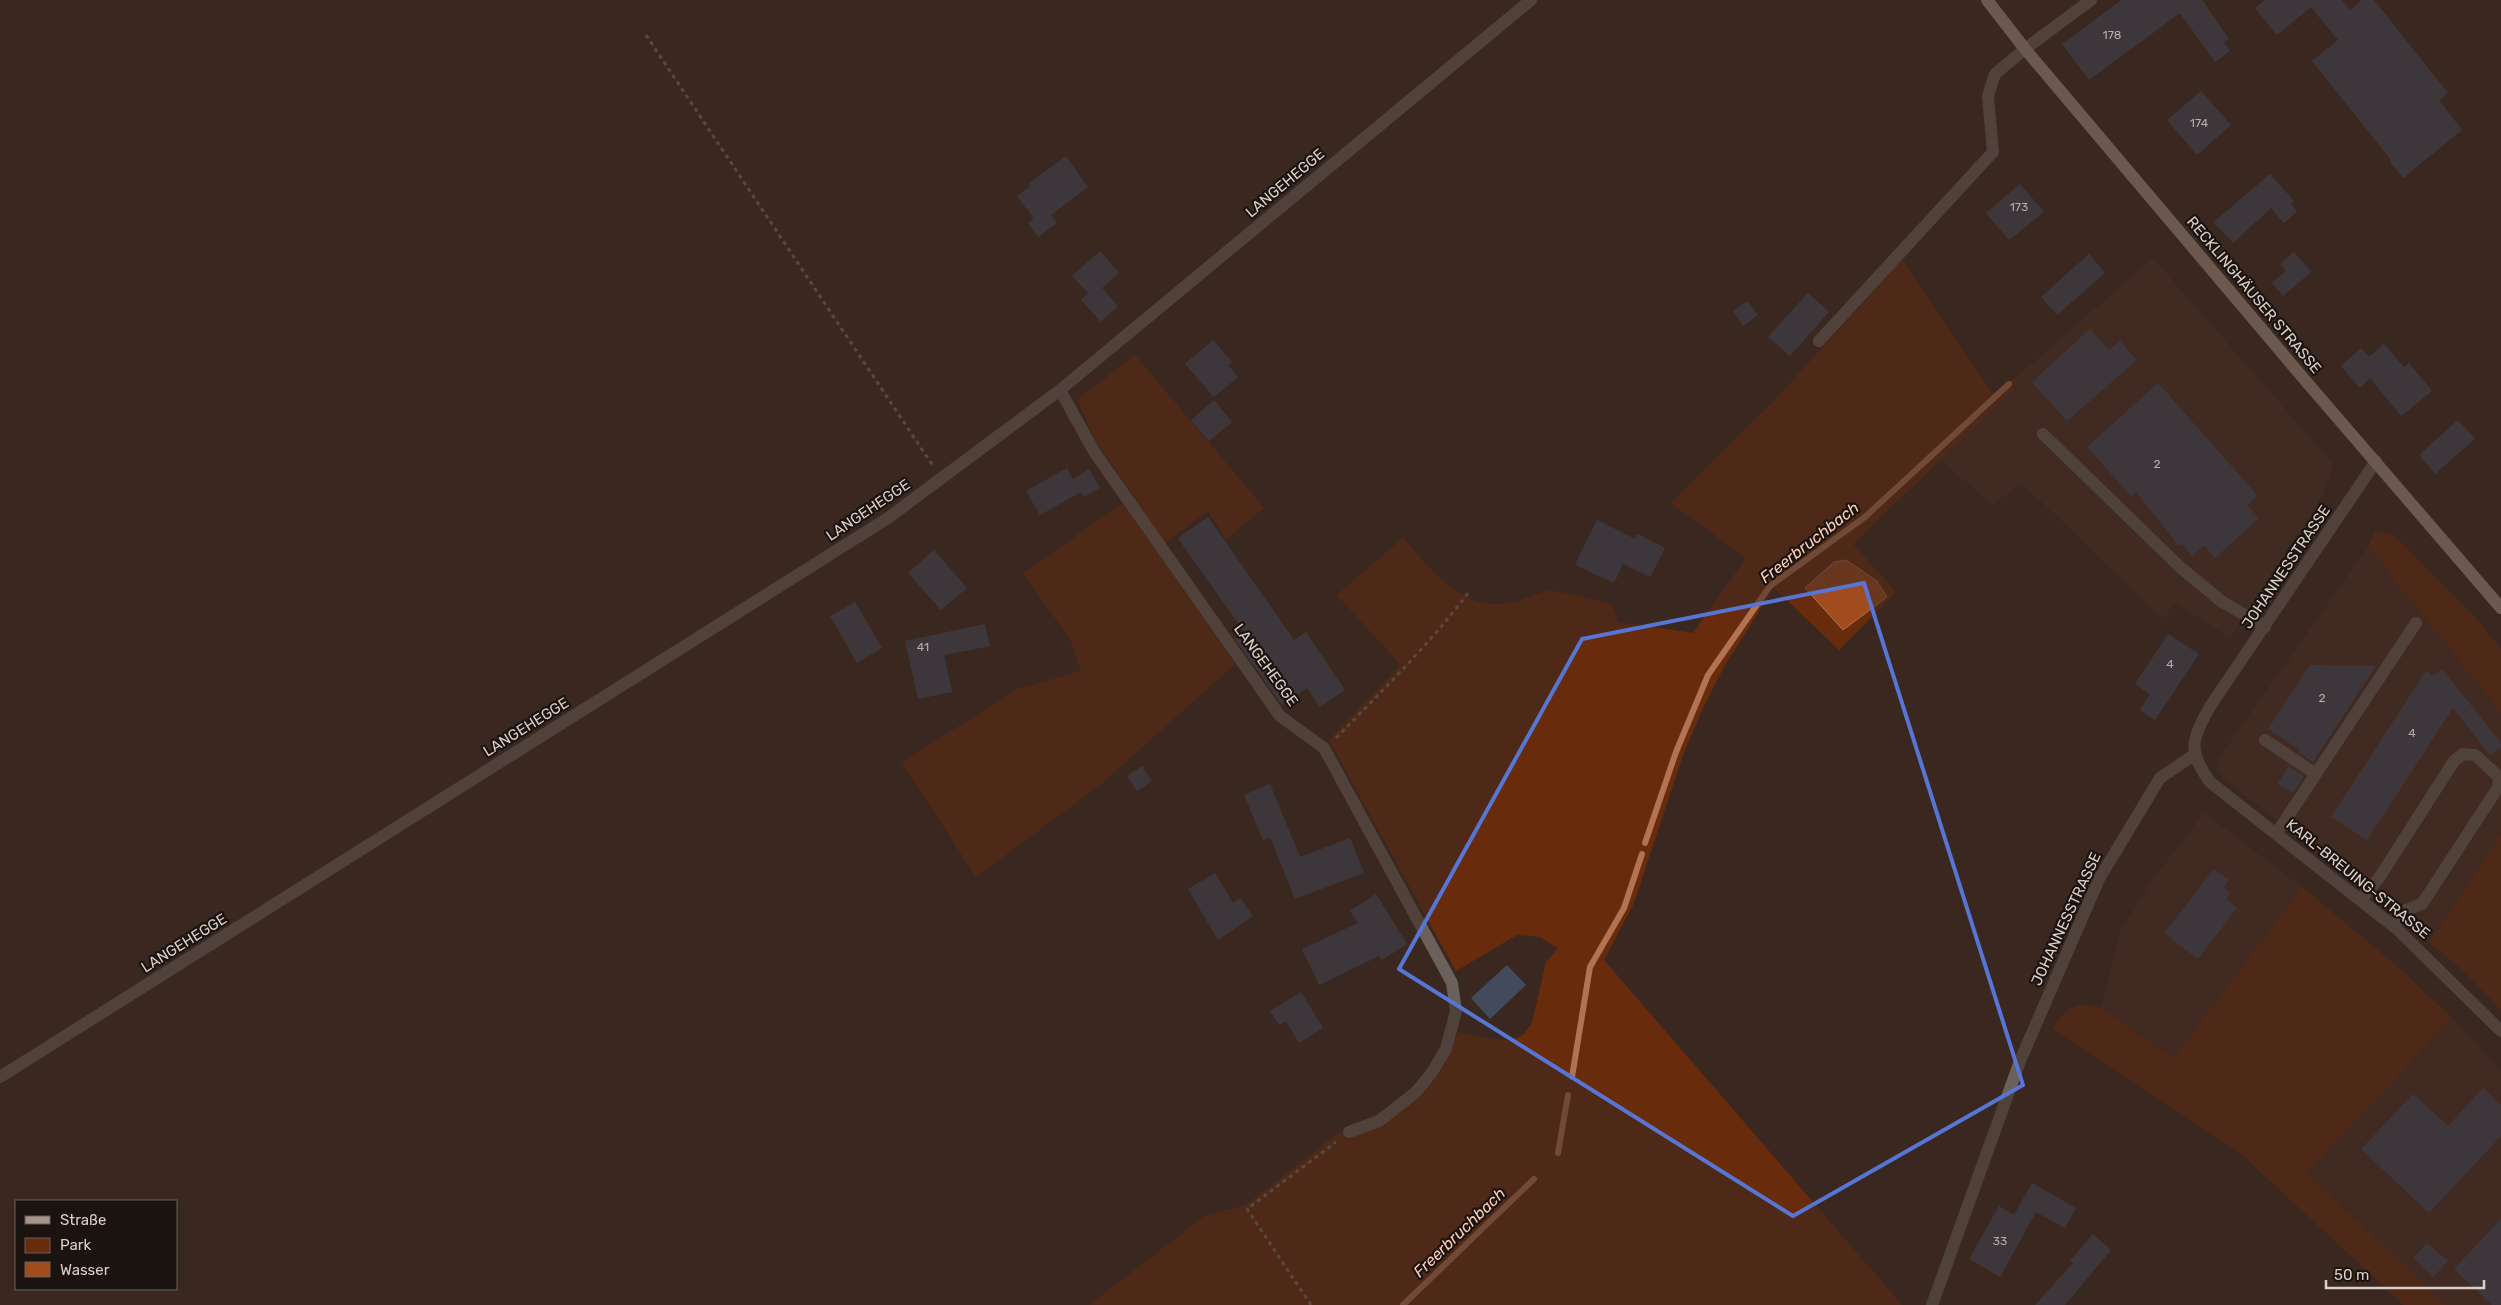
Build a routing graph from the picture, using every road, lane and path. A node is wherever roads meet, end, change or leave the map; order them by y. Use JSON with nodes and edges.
{"nodes":[{"id":1,"x":1531,"y":0,"type":"edge"},
{"id":2,"x":1987,"y":0,"type":"edge"},
{"id":3,"x":2090,"y":0,"type":"edge"},
{"id":4,"x":646,"y":34,"type":"dead end"},
{"id":5,"x":2025,"y":49,"type":"junction"},
{"id":6,"x":1819,"y":341,"type":"dead end"},
{"id":7,"x":1060,"y":390,"type":"junction"},
{"id":8,"x":2043,"y":434,"type":"dead end"},
{"id":9,"x":2376,"y":461,"type":"junction"},
{"id":10,"x":941,"y":479,"type":"junction"},
{"id":11,"x":1468,"y":593,"type":"dead end"},
{"id":12,"x":2501,"y":608,"type":"edge"},
{"id":13,"x":2416,"y":622,"type":"dead end"},
{"id":14,"x":2265,"y":627,"type":"junction"},
{"id":15,"x":2265,"y":740,"type":"dead end"},
{"id":16,"x":1324,"y":748,"type":"junction"},
{"id":17,"x":2194,"y":755,"type":"junction"},
{"id":18,"x":2316,"y":774,"type":"junction"},
{"id":19,"x":2276,"y":834,"type":"junction"},
{"id":20,"x":2361,"y":900,"type":"junction"},
{"id":21,"x":2393,"y":926,"type":"junction"},
{"id":22,"x":2501,"y":1031,"type":"edge"},
{"id":23,"x":0,"y":1077,"type":"edge"},
{"id":24,"x":1349,"y":1132,"type":"joint"},
{"id":25,"x":1311,"y":1305,"type":"edge"},
{"id":26,"x":1932,"y":1305,"type":"edge"}],
"edges":[{"from":1,"to":7,"type":"street","name":"LANGEHEGGE"},
{"from":2,"to":5,"type":"main road","name":"RECKLINGHÄUSER STRASSE"},
{"from":3,"to":5,"type":"street"},
{"from":4,"to":10,"type":"path"},
{"from":5,"to":6,"type":"street"},
{"from":5,"to":9,"type":"main road","name":"RECKLINGHÄUSER STRASSE"},
{"from":7,"to":10,"type":"street","name":"LANGEHEGGE"},
{"from":7,"to":16,"type":"street","name":"LANGEHEGGE"},
{"from":8,"to":14,"type":"street"},
{"from":9,"to":12,"type":"main road","name":"RECKLINGHÄUSER STRASSE"},
{"from":9,"to":14,"type":"street","name":"JOHANNESSTRASSE"},
{"from":10,"to":23,"type":"street","name":"LANGEHEGGE"},
{"from":11,"to":16,"type":"path"},
{"from":13,"to":18,"type":"street"},
{"from":14,"to":17,"type":"street","name":"JOHANNESSTRASSE"},
{"from":15,"to":18,"type":"street"},
{"from":16,"to":24,"type":"street"},
{"from":17,"to":19,"type":"street","name":"KARL-BREUING-STRASSE"},
{"from":17,"to":26,"type":"street","name":"JOHANNESSTRASSE"},
{"from":18,"to":19,"type":"street"},
{"from":19,"to":20,"type":"street","name":"KARL-BREUING-STRASSE"},
{"from":20,"to":21,"type":"street","name":"KARL-BREUING-STRASSE"},
{"from":20,"to":21,"type":"street"},
{"from":21,"to":22,"type":"street","name":"KARL-BREUING-STRASSE"},
{"from":24,"to":25,"type":"path"}]}
